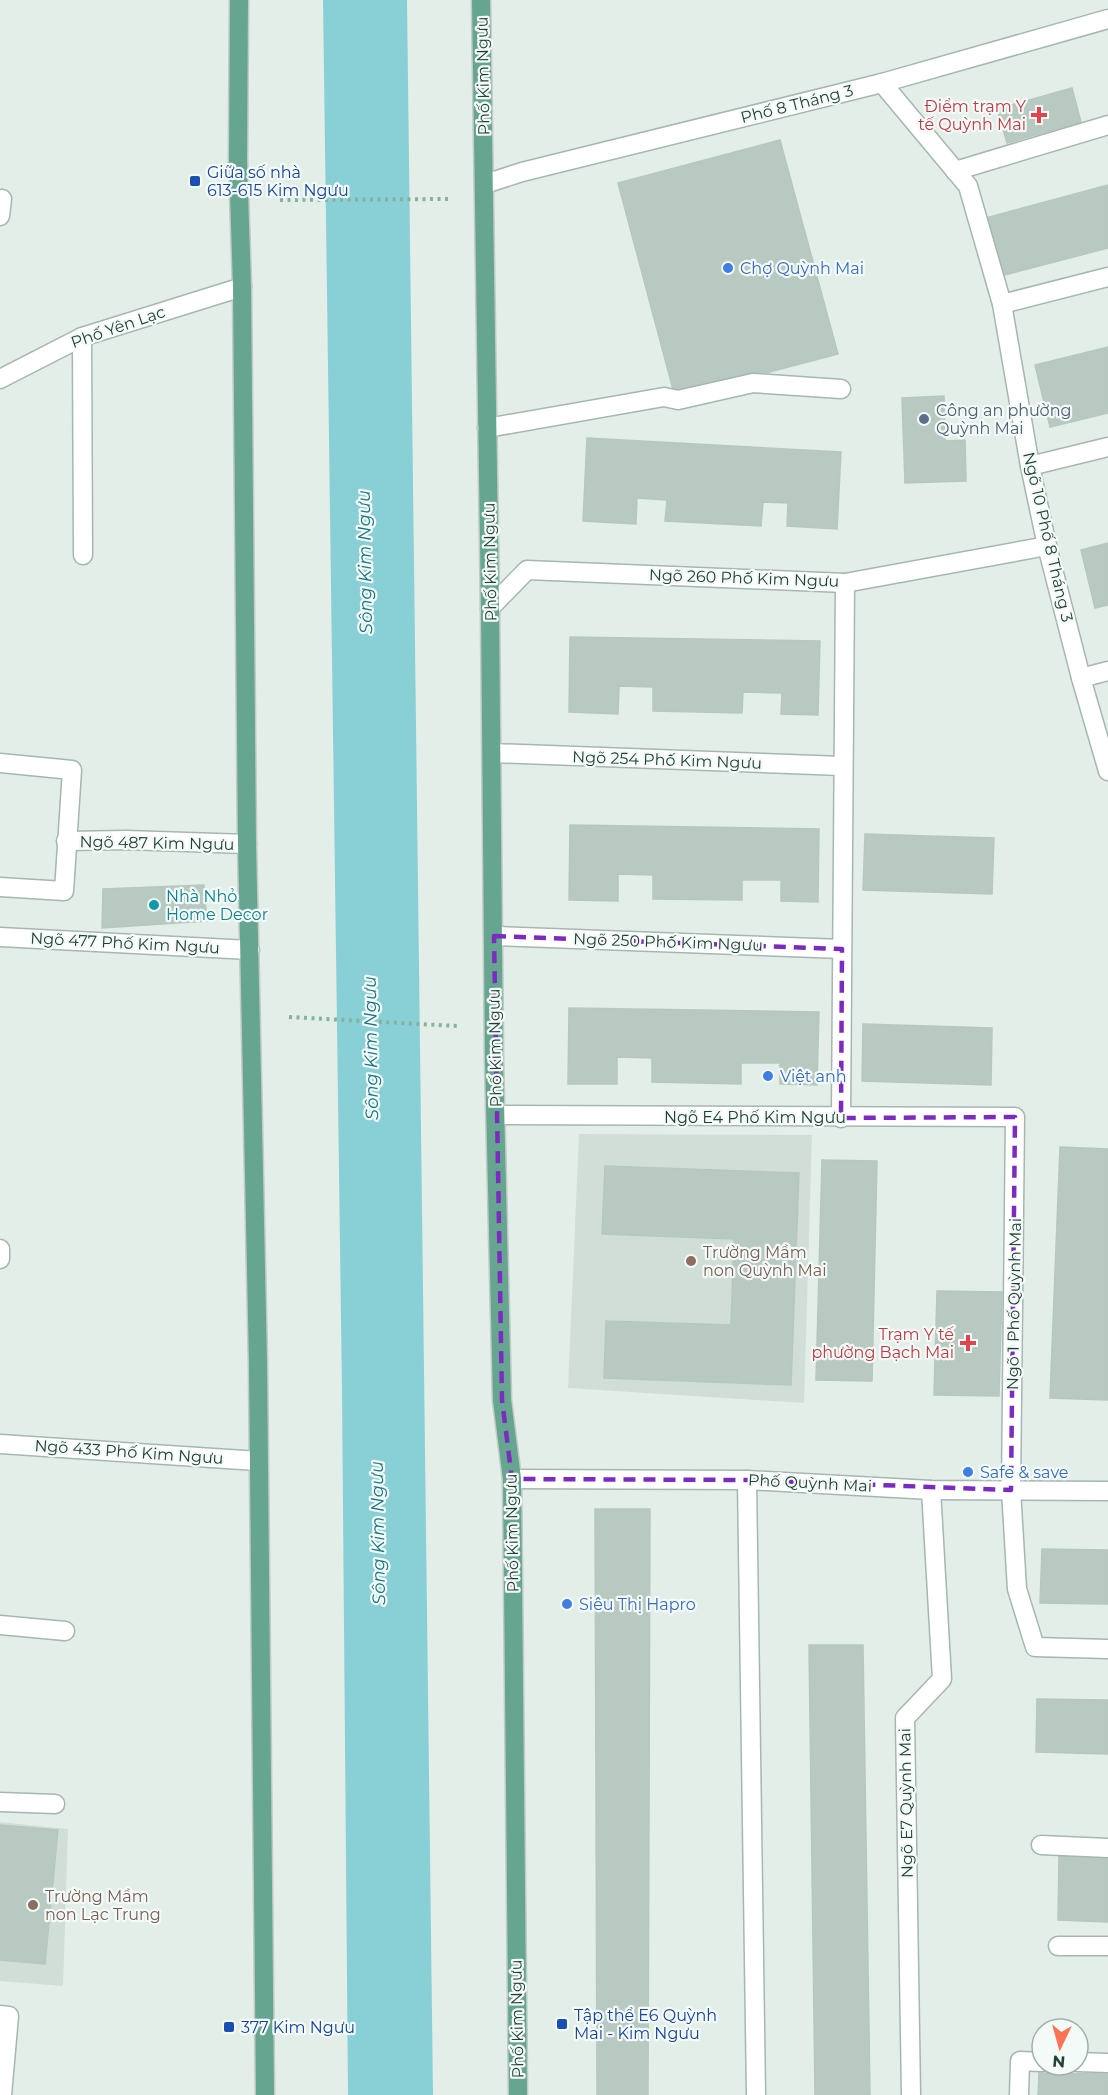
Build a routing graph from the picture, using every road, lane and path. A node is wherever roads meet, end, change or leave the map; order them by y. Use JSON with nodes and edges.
{"nodes":[{"id":1,"x":239,"y":0,"type":"edge"},
{"id":2,"x":481,"y":0,"type":"edge"},
{"id":3,"x":1108,"y":20,"type":"edge"},
{"id":4,"x":882,"y":82,"type":"junction"},
{"id":5,"x":1108,"y":125,"type":"edge"},
{"id":6,"x":955,"y":171,"type":"junction"},
{"id":7,"x":485,"y":184,"type":"junction"},
{"id":8,"x":449,"y":199,"type":"dead end"},
{"id":9,"x":280,"y":200,"type":"dead end"},
{"id":10,"x":1108,"y":277,"type":"edge"},
{"id":11,"x":242,"y":287,"type":"junction"},
{"id":12,"x":1002,"y":304,"type":"junction"},
{"id":13,"x":82,"y":337,"type":"junction"},
{"id":14,"x":0,"y":379,"type":"edge"},
{"id":15,"x":841,"y":389,"type":"dead end"},
{"id":16,"x":487,"y":428,"type":"junction"},
{"id":17,"x":1108,"y":447,"type":"edge"},
{"id":18,"x":1030,"y":466,"type":"junction"},
{"id":19,"x":1047,"y":546,"type":"junction"},
{"id":20,"x":83,"y":555,"type":"dead end"},
{"id":21,"x":845,"y":583,"type":"junction"},
{"id":22,"x":490,"y":608,"type":"junction"},
{"id":23,"x":1108,"y":671,"type":"edge"},
{"id":24,"x":1081,"y":678,"type":"junction"},
{"id":25,"x":492,"y":753,"type":"junction"},
{"id":26,"x":0,"y":763,"type":"edge"},
{"id":27,"x":842,"y":766,"type":"junction"},
{"id":28,"x":1108,"y":771,"type":"edge"},
{"id":29,"x":66,"y":841,"type":"junction"},
{"id":30,"x":248,"y":844,"type":"junction"},
{"id":31,"x":0,"y":887,"type":"edge"},
{"id":32,"x":494,"y":936,"type":"junction"},
{"id":33,"x":0,"y":937,"type":"edge"},
{"id":34,"x":842,"y":949,"type":"junction"},
{"id":35,"x":250,"y":950,"type":"junction"},
{"id":36,"x":289,"y":1017,"type":"dead end"},
{"id":37,"x":457,"y":1026,"type":"dead end"},
{"id":38,"x":496,"y":1115,"type":"junction"},
{"id":39,"x":1015,"y":1117,"type":"joint"},
{"id":40,"x":841,"y":1118,"type":"junction"},
{"id":41,"x":0,"y":1249,"type":"edge"},
{"id":42,"x":0,"y":1259,"type":"edge"},
{"id":43,"x":0,"y":1444,"type":"edge"},
{"id":44,"x":258,"y":1461,"type":"junction"},
{"id":45,"x":512,"y":1479,"type":"junction"},
{"id":46,"x":747,"y":1480,"type":"junction"},
{"id":47,"x":931,"y":1490,"type":"junction"},
{"id":48,"x":1011,"y":1490,"type":"junction"},
{"id":49,"x":1108,"y":1491,"type":"edge"},
{"id":50,"x":0,"y":1625,"type":"edge"},
{"id":51,"x":65,"y":1630,"type":"dead end"},
{"id":52,"x":1108,"y":1649,"type":"edge"},
{"id":53,"x":0,"y":1802,"type":"edge"},
{"id":54,"x":55,"y":1804,"type":"dead end"},
{"id":55,"x":1041,"y":1845,"type":"dead end"},
{"id":56,"x":1108,"y":1848,"type":"edge"},
{"id":57,"x":1058,"y":1946,"type":"dead end"},
{"id":58,"x":1108,"y":1946,"type":"edge"},
{"id":59,"x":0,"y":2015,"type":"edge"},
{"id":60,"x":1030,"y":2061,"type":"edge"},
{"id":61,"x":1090,"y":2062,"type":"edge"},
{"id":62,"x":1108,"y":2063,"type":"edge"},
{"id":63,"x":2,"y":2095,"type":"edge"},
{"id":64,"x":265,"y":2095,"type":"edge"},
{"id":65,"x":518,"y":2095,"type":"edge"},
{"id":66,"x":756,"y":2095,"type":"edge"},
{"id":67,"x":911,"y":2095,"type":"edge"},
{"id":68,"x":1019,"y":2095,"type":"edge"}],
"edges":[{"from":1,"to":11,"type":"main road"},
{"from":2,"to":7,"type":"main road","name":"Phố Kim Ngưu"},
{"from":3,"to":4,"type":"street","name":"Phố 8 Tháng 3"},
{"from":4,"to":6,"type":"street","name":"Ngõ 10 Phố 8 Tháng 3"},
{"from":4,"to":7,"type":"street","name":"Phố 8 Tháng 3"},
{"from":5,"to":6,"type":"street"},
{"from":6,"to":12,"type":"street","name":"Ngõ 10 Phố 8 Tháng 3"},
{"from":7,"to":16,"type":"main road","name":"Phố Kim Ngưu"},
{"from":8,"to":9,"type":"path"},
{"from":10,"to":12,"type":"street"},
{"from":11,"to":13,"type":"street","name":"Phố Yên Lạc"},
{"from":11,"to":30,"type":"main road"},
{"from":12,"to":18,"type":"street","name":"Ngõ 10 Phố 8 Tháng 3"},
{"from":13,"to":14,"type":"street","name":"Phố Yên Lạc"},
{"from":13,"to":20,"type":"street"},
{"from":15,"to":16,"type":"street"},
{"from":16,"to":22,"type":"main road","name":"Phố Kim Ngưu"},
{"from":17,"to":18,"type":"street"},
{"from":18,"to":19,"type":"street","name":"Ngõ 10 Phố 8 Tháng 3"},
{"from":19,"to":21,"type":"street","name":"Ngõ 260 Phố Kim Ngưu"},
{"from":19,"to":24,"type":"street","name":"Ngõ 10 Phố 8 Tháng 3"},
{"from":21,"to":22,"type":"street","name":"Ngõ 260 Phố Kim Ngưu"},
{"from":21,"to":27,"type":"street"},
{"from":22,"to":25,"type":"main road","name":"Phố Kim Ngưu"},
{"from":23,"to":24,"type":"street"},
{"from":24,"to":28,"type":"street","name":"Ngõ 10 Phố 8 Tháng 3"},
{"from":25,"to":27,"type":"street","name":"Ngõ 254 Phố Kim Ngưu"},
{"from":25,"to":32,"type":"main road","name":"Phố Kim Ngưu"},
{"from":26,"to":29,"type":"street"},
{"from":27,"to":34,"type":"street"},
{"from":29,"to":30,"type":"street","name":"Ngõ 487 Kim Ngưu"},
{"from":29,"to":31,"type":"street"},
{"from":30,"to":35,"type":"main road"},
{"from":32,"to":34,"type":"street","name":"Ngõ 250 Phố Kim Ngưu"},
{"from":32,"to":38,"type":"main road","name":"Phố Kim Ngưu"},
{"from":33,"to":35,"type":"street","name":"Ngõ 477 Phố Kim Ngưu"},
{"from":34,"to":40,"type":"street"},
{"from":35,"to":44,"type":"main road"},
{"from":36,"to":37,"type":"path"},
{"from":38,"to":40,"type":"street","name":"Ngõ E4 Phố Kim Ngưu"},
{"from":38,"to":45,"type":"main road","name":"Phố Kim Ngưu"},
{"from":39,"to":40,"type":"street","name":"Ngõ E4 Phố Kim Ngưu"},
{"from":39,"to":48,"type":"street","name":"Ngõ 1 Phố Quỳnh Mai"},
{"from":41,"to":42,"type":"street"},
{"from":43,"to":44,"type":"street","name":"Ngõ 433 Phố Kim Ngưu"},
{"from":44,"to":64,"type":"main road"},
{"from":45,"to":46,"type":"street","name":"Phố Quỳnh Mai"},
{"from":45,"to":65,"type":"main road","name":"Phố Kim Ngưu"},
{"from":46,"to":47,"type":"street","name":"Phố Quỳnh Mai"},
{"from":46,"to":66,"type":"street"},
{"from":47,"to":48,"type":"street","name":"Phố Quỳnh Mai"},
{"from":47,"to":67,"type":"street","name":"Ngõ E7 Quỳnh Mai"},
{"from":48,"to":49,"type":"street","name":"Phố Quỳnh Mai"},
{"from":48,"to":52,"type":"street","name":"Ngõ 1 Phố Quỳnh Mai"},
{"from":50,"to":51,"type":"street"},
{"from":53,"to":54,"type":"street"},
{"from":55,"to":56,"type":"street"},
{"from":57,"to":58,"type":"street"},
{"from":59,"to":63,"type":"street"},
{"from":60,"to":68,"type":"street"},
{"from":61,"to":62,"type":"street"}]}
